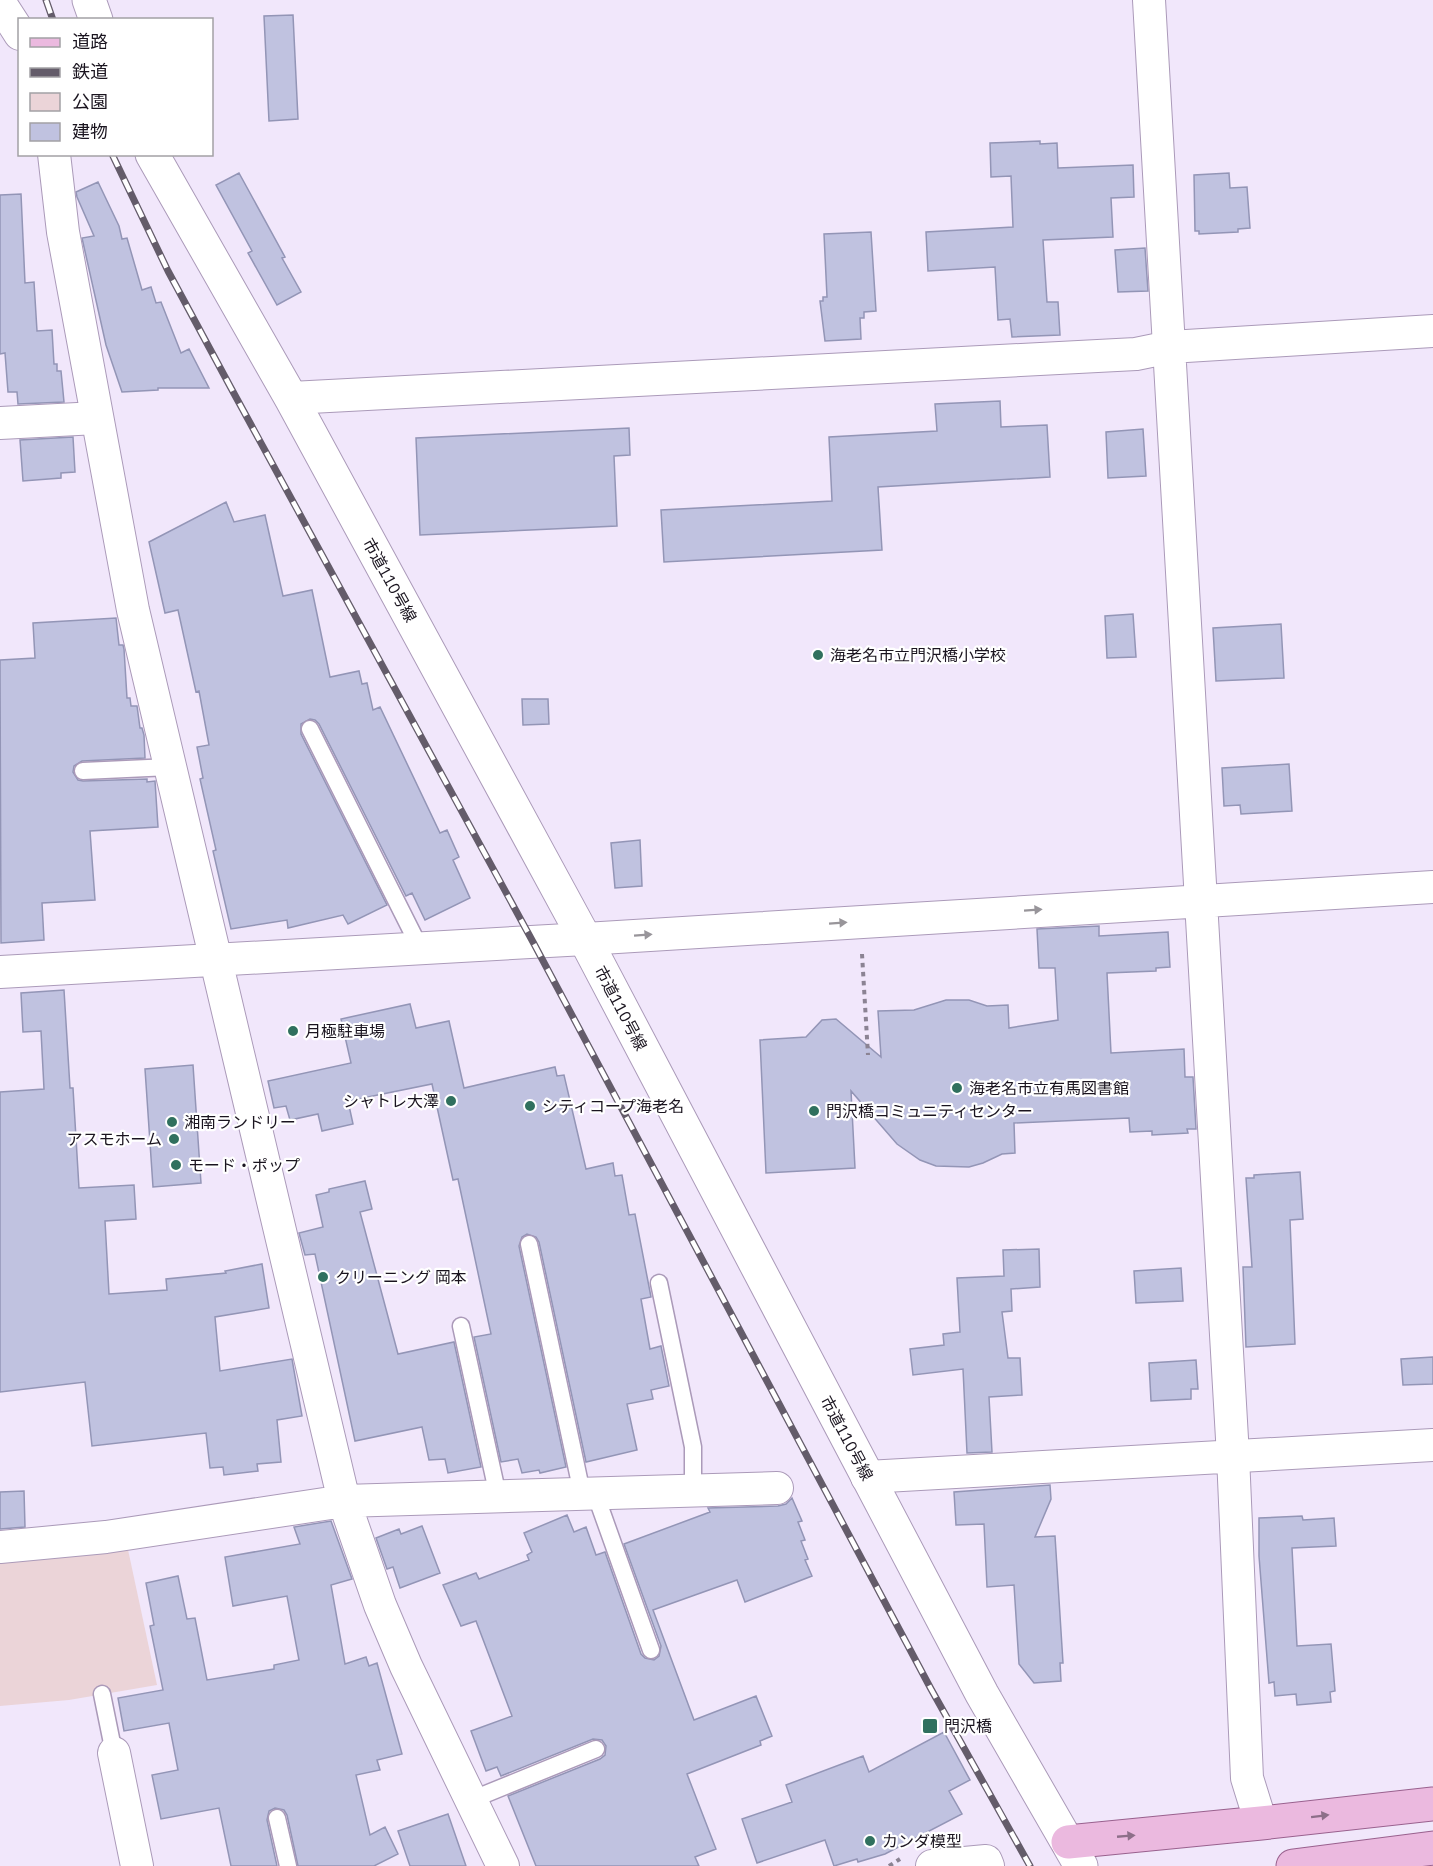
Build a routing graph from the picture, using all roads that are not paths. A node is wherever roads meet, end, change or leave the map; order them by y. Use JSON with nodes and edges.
{"nodes":[{"id":1,"x":89,"y":0,"type":"edge"},
{"id":2,"x":1149,"y":0,"type":"edge"},
{"id":3,"x":0,"y":3,"type":"edge"},
{"id":4,"x":95,"y":18,"type":"edge"},
{"id":5,"x":18,"y":31,"type":"edge"},
{"id":6,"x":54,"y":156,"type":"edge"},
{"id":7,"x":153,"y":156,"type":"edge"},
{"id":8,"x":1433,"y":331,"type":"edge"},
{"id":9,"x":1170,"y":347,"type":"junction"},
{"id":10,"x":291,"y":398,"type":"junction"},
{"id":11,"x":97,"y":418,"type":"junction"},
{"id":12,"x":0,"y":423,"type":"edge"},
{"id":13,"x":310,"y":729,"type":"dead end"},
{"id":14,"x":171,"y":767,"type":"junction"},
{"id":15,"x":83,"y":771,"type":"dead end"},
{"id":16,"x":1433,"y":886,"type":"edge"},
{"id":17,"x":1201,"y":900,"type":"junction"},
{"id":18,"x":585,"y":939,"type":"junction"},
{"id":19,"x":420,"y":948,"type":"junction"},
{"id":20,"x":216,"y":960,"type":"junction"},
{"id":21,"x":0,"y":972,"type":"edge"},
{"id":22,"x":529,"y":1244,"type":"dead end"},
{"id":23,"x":659,"y":1283,"type":"dead end"},
{"id":24,"x":461,"y":1326,"type":"dead end"},
{"id":25,"x":1433,"y":1445,"type":"edge"},
{"id":26,"x":1233,"y":1456,"type":"junction"},
{"id":27,"x":867,"y":1477,"type":"junction"},
{"id":28,"x":777,"y":1488,"type":"dead end"},
{"id":29,"x":693,"y":1491,"type":"junction"},
{"id":30,"x":588,"y":1493,"type":"junction"},
{"id":31,"x":498,"y":1496,"type":"junction"},
{"id":32,"x":344,"y":1501,"type":"junction"},
{"id":33,"x":0,"y":1547,"type":"edge"},
{"id":34,"x":651,"y":1650,"type":"dead end"},
{"id":35,"x":102,"y":1694,"type":"dead end"},
{"id":36,"x":596,"y":1749,"type":"dead end"},
{"id":37,"x":114,"y":1752,"type":"joint"},
{"id":38,"x":471,"y":1800,"type":"junction"},
{"id":39,"x":1433,"y":1804,"type":"edge"},
{"id":40,"x":277,"y":1818,"type":"dead end"},
{"id":41,"x":1261,"y":1823,"type":"junction"},
{"id":42,"x":1433,"y":1848,"type":"edge"},
{"id":43,"x":1075,"y":1854,"type":"edge"},
{"id":44,"x":137,"y":1866,"type":"edge"},
{"id":45,"x":288,"y":1866,"type":"edge"},
{"id":46,"x":503,"y":1866,"type":"edge"},
{"id":47,"x":933,"y":1866,"type":"edge"},
{"id":48,"x":988,"y":1866,"type":"edge"},
{"id":49,"x":1293,"y":1866,"type":"edge"}],
"edges":[{"from":1,"to":4,"type":"street"},
{"from":2,"to":9,"type":"street"},
{"from":3,"to":5,"type":"street"},
{"from":6,"to":11,"type":"street"},
{"from":7,"to":10,"type":"street","name":"市道110号線"},
{"from":8,"to":9,"type":"street"},
{"from":9,"to":10,"type":"street"},
{"from":9,"to":17,"type":"street"},
{"from":10,"to":18,"type":"street","name":"市道110号線"},
{"from":11,"to":12,"type":"street"},
{"from":11,"to":14,"type":"street"},
{"from":13,"to":19,"type":"lane"},
{"from":14,"to":15,"type":"lane"},
{"from":14,"to":20,"type":"street"},
{"from":16,"to":17,"type":"street"},
{"from":18,"to":17,"type":"street","one_way":true},
{"from":17,"to":26,"type":"street"},
{"from":18,"to":19,"type":"street"},
{"from":18,"to":27,"type":"street","name":"市道110号線"},
{"from":19,"to":20,"type":"street"},
{"from":20,"to":21,"type":"street"},
{"from":20,"to":32,"type":"street"},
{"from":22,"to":30,"type":"lane"},
{"from":23,"to":29,"type":"lane"},
{"from":24,"to":31,"type":"lane"},
{"from":25,"to":26,"type":"street"},
{"from":26,"to":27,"type":"street"},
{"from":26,"to":41,"type":"street"},
{"from":27,"to":43,"type":"street","name":"市道110号線"},
{"from":28,"to":29,"type":"street"},
{"from":29,"to":30,"type":"street"},
{"from":30,"to":31,"type":"street"},
{"from":30,"to":34,"type":"lane"},
{"from":31,"to":32,"type":"street"},
{"from":32,"to":33,"type":"street"},
{"from":32,"to":38,"type":"street"},
{"from":35,"to":37,"type":"lane"},
{"from":36,"to":38,"type":"lane"},
{"from":37,"to":44,"type":"street"},
{"from":38,"to":46,"type":"street"},
{"from":41,"to":39,"type":"main road","one_way":true},
{"from":40,"to":45,"type":"lane"},
{"from":43,"to":41,"type":"main road","one_way":true},
{"from":42,"to":49,"type":"main road"},
{"from":47,"to":48,"type":"street"}]}
